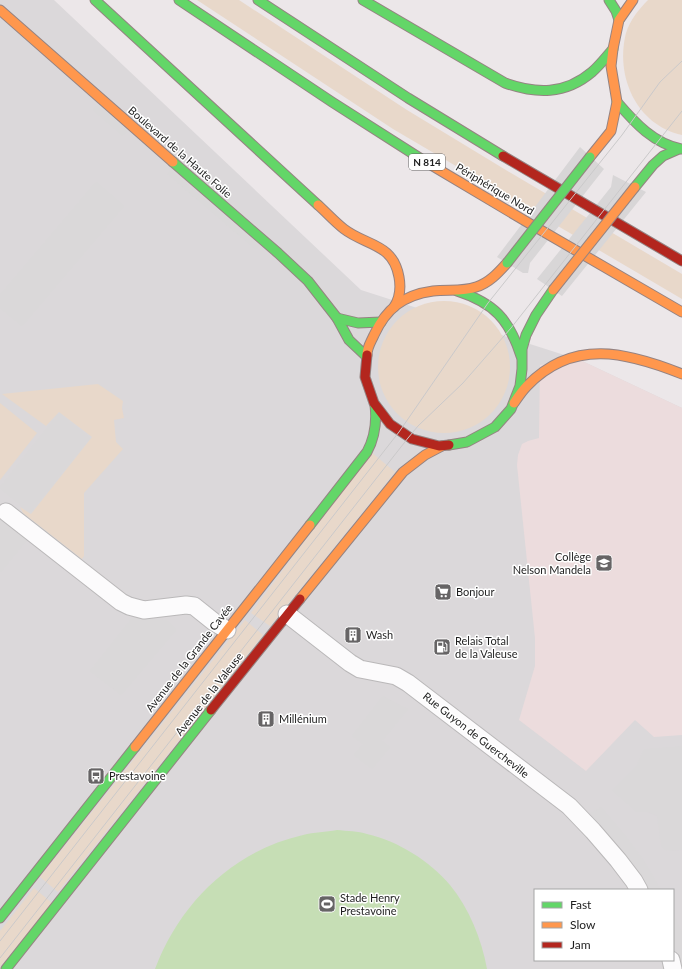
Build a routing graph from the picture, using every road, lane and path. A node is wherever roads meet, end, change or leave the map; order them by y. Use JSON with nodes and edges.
{"nodes":[{"id":1,"x":94,"y":0,"type":"edge"},
{"id":2,"x":180,"y":0,"type":"edge"},
{"id":3,"x":258,"y":0,"type":"edge"},
{"id":4,"x":363,"y":0,"type":"edge"},
{"id":5,"x":609,"y":0,"type":"edge"},
{"id":6,"x":633,"y":0,"type":"edge"},
{"id":7,"x":0,"y":11,"type":"edge"},
{"id":8,"x":619,"y":20,"type":"junction"},
{"id":9,"x":613,"y":49,"type":"junction"},
{"id":10,"x":617,"y":102,"type":"junction"},
{"id":11,"x":680,"y":149,"type":"edge"},
{"id":12,"x":682,"y":261,"type":"edge"},
{"id":13,"x":458,"y":291,"type":"junction"},
{"id":14,"x":394,"y":308,"type":"junction"},
{"id":15,"x":682,"y":312,"type":"edge"},
{"id":16,"x":337,"y":318,"type":"junction"},
{"id":17,"x":380,"y":322,"type":"junction"},
{"id":18,"x":366,"y":356,"type":"junction"},
{"id":19,"x":521,"y":356,"type":"junction"},
{"id":20,"x":682,"y":374,"type":"edge"},
{"id":21,"x":514,"y":403,"type":"junction"},
{"id":22,"x":375,"y":405,"type":"junction"},
{"id":23,"x":442,"y":446,"type":"junction"},
{"id":24,"x":6,"y":512,"type":"dead end"},
{"id":25,"x":288,"y":614,"type":"junction"},
{"id":26,"x":227,"y":630,"type":"junction"},
{"id":27,"x":638,"y":889,"type":"edge"},
{"id":28,"x":0,"y":918,"type":"edge"},
{"id":29,"x":6,"y":969,"type":"edge"}],
"edges":[{"from":1,"to":14,"type":"main road"},
{"from":2,"to":15,"type":"main road","name":"Périphérique Nord","number":"N 814"},
{"from":3,"to":12,"type":"main road"},
{"from":4,"to":9,"type":"main road"},
{"from":5,"to":8,"type":"main road"},
{"from":6,"to":8,"type":"main road"},
{"from":7,"to":16,"type":"main road","name":"Boulevard de la Haute Folie"},
{"from":8,"to":9,"type":"main road"},
{"from":9,"to":10,"type":"main road"},
{"from":10,"to":11,"type":"main road"},
{"from":10,"to":13,"type":"main road","bridge":true},
{"from":11,"to":19,"type":"main road","bridge":true},
{"from":13,"to":14,"type":"main road"},
{"from":13,"to":19,"type":"main road"},
{"from":14,"to":17,"type":"main road"},
{"from":16,"to":17,"type":"main road"},
{"from":16,"to":18,"type":"main road","name":"Boulevard de la Haute Folie"},
{"from":17,"to":18,"type":"main road"},
{"from":18,"to":22,"type":"main road"},
{"from":19,"to":21,"type":"main road"},
{"from":20,"to":21,"type":"main road"},
{"from":21,"to":23,"type":"main road"},
{"from":22,"to":23,"type":"main road"},
{"from":22,"to":26,"type":"main road","name":"Avenue de la Grande Cavée"},
{"from":23,"to":25,"type":"main road","name":"Avenue de la Valeuse"},
{"from":24,"to":26,"type":"street"},
{"from":25,"to":27,"type":"street","name":"Rue Guyon de Guercheville"},
{"from":25,"to":29,"type":"main road","name":"Avenue de la Valeuse"},
{"from":26,"to":28,"type":"main road","name":"Avenue de la Grande Cavée"}]}
